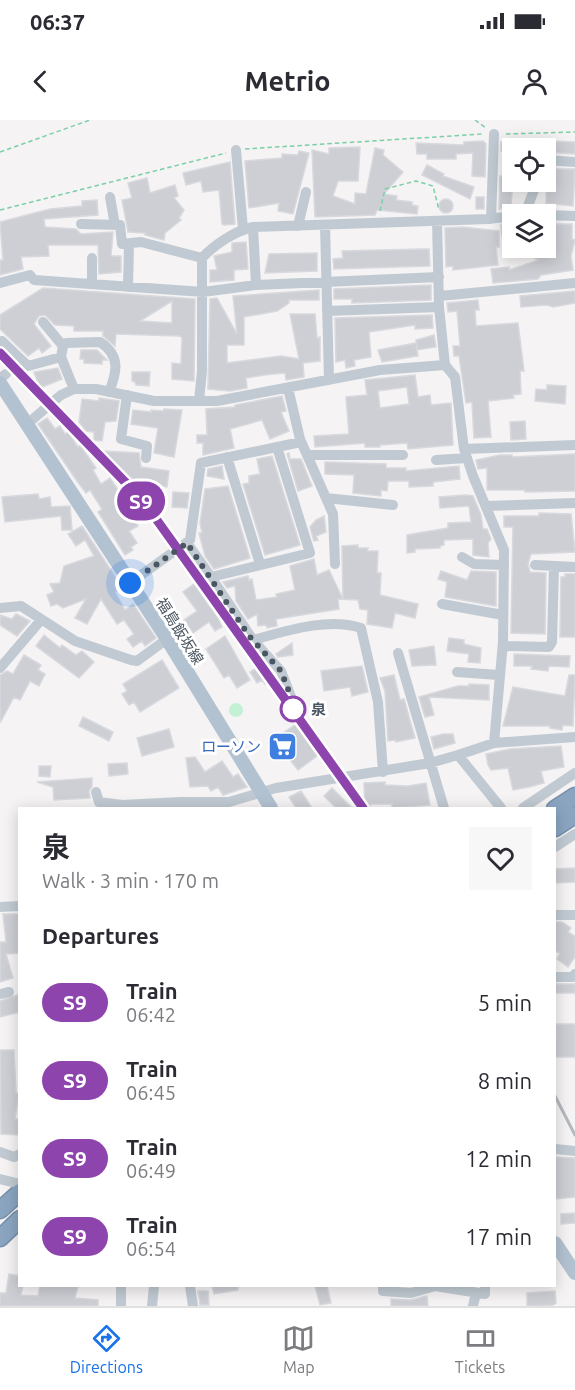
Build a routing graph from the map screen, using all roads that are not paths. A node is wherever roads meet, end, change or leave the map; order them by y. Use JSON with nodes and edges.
{"nodes":[{"id":1,"x":494,"y":134,"type":"road end"},
{"id":2,"x":236,"y":150,"type":"road end"},
{"id":3,"x":556,"y":161,"type":"edge"},
{"id":4,"x":575,"y":162,"type":"edge"},
{"id":5,"x":306,"y":192,"type":"dead end"},
{"id":6,"x":110,"y":197,"type":"dead end"},
{"id":7,"x":556,"y":215,"type":"edge"},
{"id":8,"x":575,"y":216,"type":"edge"},
{"id":9,"x":502,"y":218,"type":"edge"},
{"id":10,"x":491,"y":219,"type":"junction"},
{"id":11,"x":439,"y":221,"type":"junction"},
{"id":12,"x":81,"y":224,"type":"dead end"},
{"id":13,"x":115,"y":225,"type":"junction"},
{"id":14,"x":325,"y":225,"type":"junction"},
{"id":15,"x":298,"y":226,"type":"junction"},
{"id":16,"x":248,"y":228,"type":"junction"},
{"id":17,"x":129,"y":244,"type":"junction"},
{"id":18,"x":92,"y":258,"type":"dead end"},
{"id":19,"x":202,"y":258,"type":"junction"},
{"id":20,"x":439,"y":277,"type":"junction"},
{"id":21,"x":326,"y":281,"type":"junction"},
{"id":22,"x":0,"y":283,"type":"edge"},
{"id":23,"x":575,"y":283,"type":"edge"},
{"id":24,"x":92,"y":284,"type":"junction"},
{"id":25,"x":256,"y":285,"type":"junction"},
{"id":26,"x":128,"y":287,"type":"junction"},
{"id":27,"x":203,"y":292,"type":"junction"},
{"id":28,"x":440,"y":302,"type":"junction"},
{"id":29,"x":327,"y":311,"type":"junction"},
{"id":30,"x":43,"y":322,"type":"dead end"},
{"id":31,"x":2,"y":341,"type":"dead end"},
{"id":32,"x":62,"y":352,"type":"junction"},
{"id":33,"x":445,"y":365,"type":"junction"},
{"id":34,"x":2,"y":378,"type":"edge"},
{"id":35,"x":329,"y":380,"type":"junction"},
{"id":36,"x":288,"y":388,"type":"junction"},
{"id":37,"x":74,"y":389,"type":"junction"},
{"id":38,"x":109,"y":392,"type":"junction"},
{"id":39,"x":127,"y":395,"type":"junction"},
{"id":40,"x":199,"y":402,"type":"junction"},
{"id":41,"x":26,"y":424,"type":"junction"},
{"id":42,"x":301,"y":442,"type":"junction"},
{"id":43,"x":575,"y":445,"type":"edge"},
{"id":44,"x":277,"y":447,"type":"junction"},
{"id":45,"x":466,"y":454,"type":"junction"},
{"id":46,"x":309,"y":455,"type":"junction"},
{"id":47,"x":403,"y":455,"type":"dead end"},
{"id":48,"x":227,"y":457,"type":"junction"},
{"id":49,"x":146,"y":458,"type":"dead end"},
{"id":50,"x":436,"y":460,"type":"dead end"},
{"id":51,"x":326,"y":498,"type":"junction"},
{"id":52,"x":575,"y":503,"type":"edge"},
{"id":53,"x":393,"y":505,"type":"dead end"},
{"id":54,"x":487,"y":506,"type":"junction"},
{"id":55,"x":187,"y":543,"type":"junction"},
{"id":56,"x":462,"y":557,"type":"dead end"},
{"id":57,"x":260,"y":564,"type":"junction"},
{"id":58,"x":335,"y":564,"type":"dead end"},
{"id":59,"x":504,"y":565,"type":"junction"},
{"id":60,"x":535,"y":565,"type":"dead end"},
{"id":61,"x":554,"y":566,"type":"junction"},
{"id":62,"x":575,"y":567,"type":"edge"},
{"id":63,"x":211,"y":577,"type":"junction"},
{"id":64,"x":130,"y":583,"type":"junction"},
{"id":65,"x":442,"y":604,"type":"dead end"},
{"id":66,"x":0,"y":608,"type":"edge"},
{"id":67,"x":503,"y":615,"type":"junction"},
{"id":68,"x":41,"y":620,"type":"junction"},
{"id":69,"x":167,"y":639,"type":"junction"},
{"id":70,"x":253,"y":640,"type":"junction"},
{"id":71,"x":503,"y":646,"type":"junction"},
{"id":72,"x":399,"y":653,"type":"dead end"},
{"id":73,"x":0,"y":668,"type":"edge"},
{"id":74,"x":457,"y":672,"type":"dead end"},
{"id":75,"x":499,"y":675,"type":"junction"},
{"id":76,"x":295,"y":707,"type":"dead end"},
{"id":77,"x":575,"y":737,"type":"edge"},
{"id":78,"x":494,"y":743,"type":"junction"},
{"id":79,"x":458,"y":755,"type":"junction"},
{"id":80,"x":430,"y":764,"type":"junction"},
{"id":81,"x":383,"y":772,"type":"junction"},
{"id":82,"x":575,"y":772,"type":"edge"},
{"id":83,"x":96,"y":792,"type":"dead end"},
{"id":84,"x":263,"y":794,"type":"junction"},
{"id":85,"x":575,"y":796,"type":"edge"},
{"id":86,"x":179,"y":805,"type":"edge"},
{"id":87,"x":270,"y":807,"type":"edge"},
{"id":88,"x":444,"y":807,"type":"edge"},
{"id":89,"x":500,"y":807,"type":"edge"},
{"id":90,"x":524,"y":807,"type":"edge"},
{"id":91,"x":556,"y":808,"type":"edge"},
{"id":92,"x":575,"y":815,"type":"edge"},
{"id":93,"x":556,"y":827,"type":"edge"},
{"id":94,"x":575,"y":834,"type":"edge"},
{"id":95,"x":556,"y":846,"type":"edge"},
{"id":96,"x":18,"y":906,"type":"edge"},
{"id":97,"x":0,"y":907,"type":"edge"},
{"id":98,"x":556,"y":915,"type":"edge"},
{"id":99,"x":575,"y":915,"type":"edge"},
{"id":100,"x":575,"y":974,"type":"edge"},
{"id":101,"x":556,"y":977,"type":"edge"},
{"id":102,"x":556,"y":1149,"type":"edge"},
{"id":103,"x":575,"y":1150,"type":"edge"},
{"id":104,"x":0,"y":1152,"type":"edge"},
{"id":105,"x":18,"y":1155,"type":"edge"},
{"id":106,"x":0,"y":1179,"type":"edge"},
{"id":107,"x":18,"y":1184,"type":"edge"},
{"id":108,"x":18,"y":1193,"type":"edge"},
{"id":109,"x":0,"y":1210,"type":"edge"},
{"id":110,"x":18,"y":1221,"type":"edge"},
{"id":111,"x":0,"y":1238,"type":"edge"},
{"id":112,"x":556,"y":1244,"type":"edge"},
{"id":113,"x":575,"y":1273,"type":"edge"},
{"id":114,"x":121,"y":1287,"type":"edge"},
{"id":115,"x":154,"y":1287,"type":"edge"},
{"id":116,"x":190,"y":1287,"type":"edge"},
{"id":117,"x":383,"y":1287,"type":"edge"},
{"id":118,"x":432,"y":1287,"type":"edge"},
{"id":119,"x":441,"y":1287,"type":"edge"},
{"id":120,"x":485,"y":1287,"type":"edge"},
{"id":121,"x":476,"y":1293,"type":"junction"},
{"id":122,"x":121,"y":1306,"type":"edge"},
{"id":123,"x":152,"y":1306,"type":"edge"},
{"id":124,"x":193,"y":1306,"type":"edge"},
{"id":125,"x":473,"y":1306,"type":"edge"}],
"edges":[{"from":1,"to":10,"type":"street"},
{"from":2,"to":16,"type":"street"},
{"from":3,"to":4,"type":"street"},
{"from":5,"to":15,"type":"street"},
{"from":6,"to":13,"type":"street"},
{"from":7,"to":8,"type":"street"},
{"from":9,"to":10,"type":"street"},
{"from":10,"to":11,"type":"street"},
{"from":11,"to":14,"type":"street"},
{"from":11,"to":20,"type":"street"},
{"from":12,"to":13,"type":"street"},
{"from":13,"to":17,"type":"street"},
{"from":14,"to":15,"type":"street"},
{"from":14,"to":21,"type":"street"},
{"from":15,"to":16,"type":"street"},
{"from":16,"to":19,"type":"street"},
{"from":16,"to":25,"type":"street"},
{"from":17,"to":19,"type":"street"},
{"from":17,"to":26,"type":"street"},
{"from":18,"to":24,"type":"street"},
{"from":19,"to":27,"type":"street"},
{"from":20,"to":21,"type":"street"},
{"from":20,"to":28,"type":"street"},
{"from":21,"to":25,"type":"street"},
{"from":21,"to":29,"type":"street"},
{"from":22,"to":24,"type":"street"},
{"from":23,"to":28,"type":"street"},
{"from":24,"to":26,"type":"street"},
{"from":25,"to":27,"type":"street"},
{"from":26,"to":27,"type":"street"},
{"from":27,"to":40,"type":"street"},
{"from":28,"to":29,"type":"street"},
{"from":28,"to":33,"type":"street"},
{"from":29,"to":35,"type":"street"},
{"from":30,"to":32,"type":"street"},
{"from":31,"to":32,"type":"street"},
{"from":32,"to":37,"type":"street"},
{"from":32,"to":38,"type":"street"},
{"from":33,"to":35,"type":"street"},
{"from":33,"to":45,"type":"street"},
{"from":34,"to":41,"type":"main road","name":"福島飯坂線"},
{"from":35,"to":36,"type":"street"},
{"from":36,"to":40,"type":"street"},
{"from":36,"to":42,"type":"street"},
{"from":37,"to":38,"type":"street"},
{"from":37,"to":41,"type":"street"},
{"from":38,"to":39,"type":"street"},
{"from":39,"to":40,"type":"street"},
{"from":39,"to":49,"type":"street"},
{"from":41,"to":64,"type":"main road","name":"福島飯坂線"},
{"from":42,"to":44,"type":"street"},
{"from":42,"to":46,"type":"street"},
{"from":43,"to":45,"type":"street"},
{"from":44,"to":48,"type":"street"},
{"from":44,"to":57,"type":"street"},
{"from":45,"to":50,"type":"street"},
{"from":45,"to":54,"type":"street"},
{"from":46,"to":47,"type":"street"},
{"from":46,"to":51,"type":"street"},
{"from":48,"to":55,"type":"street"},
{"from":48,"to":57,"type":"street"},
{"from":51,"to":53,"type":"street"},
{"from":51,"to":58,"type":"street"},
{"from":52,"to":54,"type":"street"},
{"from":54,"to":59,"type":"street"},
{"from":55,"to":63,"type":"street"},
{"from":55,"to":64,"type":"street"},
{"from":56,"to":59,"type":"street"},
{"from":57,"to":63,"type":"street"},
{"from":59,"to":67,"type":"street"},
{"from":60,"to":61,"type":"street"},
{"from":61,"to":62,"type":"street"},
{"from":61,"to":71,"type":"street"},
{"from":63,"to":70,"type":"street"},
{"from":64,"to":69,"type":"main road","name":"福島飯坂線"},
{"from":65,"to":67,"type":"street"},
{"from":66,"to":68,"type":"street"},
{"from":67,"to":71,"type":"street"},
{"from":68,"to":69,"type":"street"},
{"from":68,"to":73,"type":"street"},
{"from":69,"to":84,"type":"main road","name":"福島飯坂線"},
{"from":70,"to":76,"type":"street"},
{"from":70,"to":81,"type":"street"},
{"from":71,"to":75,"type":"street"},
{"from":72,"to":80,"type":"street"},
{"from":74,"to":75,"type":"street"},
{"from":75,"to":78,"type":"street"},
{"from":77,"to":78,"type":"street"},
{"from":78,"to":79,"type":"street"},
{"from":79,"to":80,"type":"street"},
{"from":79,"to":89,"type":"street"},
{"from":80,"to":81,"type":"street"},
{"from":80,"to":88,"type":"street"},
{"from":81,"to":84,"type":"street"},
{"from":82,"to":90,"type":"street"},
{"from":83,"to":86,"type":"street"},
{"from":84,"to":86,"type":"street"},
{"from":84,"to":87,"type":"main road","name":"福島飯坂線"},
{"from":85,"to":91,"type":"highway"},
{"from":92,"to":93,"type":"highway"},
{"from":94,"to":95,"type":"street"},
{"from":96,"to":97,"type":"street"},
{"from":98,"to":99,"type":"street"},
{"from":100,"to":101,"type":"street"},
{"from":102,"to":103,"type":"street"},
{"from":104,"to":105,"type":"street"},
{"from":106,"to":107,"type":"street"},
{"from":108,"to":109,"type":"highway"},
{"from":110,"to":111,"type":"highway"},
{"from":112,"to":113,"type":"main road"},
{"from":114,"to":122,"type":"street"},
{"from":115,"to":123,"type":"street"},
{"from":116,"to":124,"type":"street"},
{"from":117,"to":118,"type":"street"},
{"from":119,"to":121,"type":"street"},
{"from":120,"to":121,"type":"street"},
{"from":121,"to":125,"type":"street"}]}
